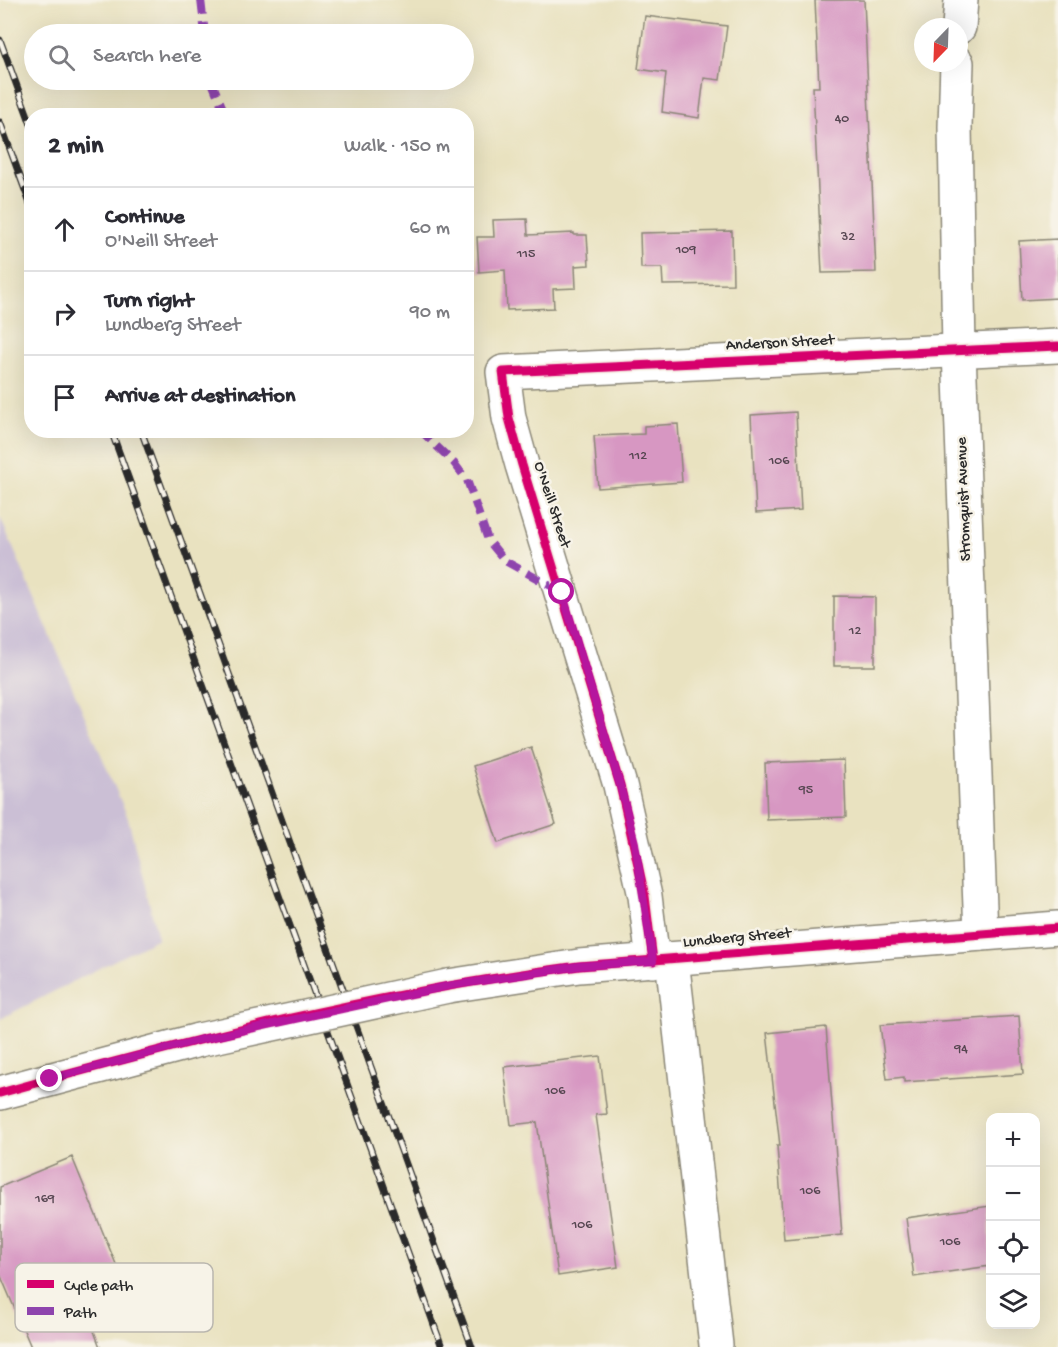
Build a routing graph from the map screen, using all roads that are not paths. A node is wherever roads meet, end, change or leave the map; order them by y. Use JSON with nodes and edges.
{"nodes":[{"id":1,"x":961,"y":0,"type":"edge"},
{"id":2,"x":960,"y":18,"type":"edge"},
{"id":3,"x":957,"y":72,"type":"edge"},
{"id":4,"x":1058,"y":346,"type":"edge"},
{"id":5,"x":959,"y":351,"type":"junction"},
{"id":6,"x":503,"y":372,"type":"joint"},
{"id":7,"x":1058,"y":928,"type":"edge"},
{"id":8,"x":981,"y":934,"type":"junction"},
{"id":9,"x":662,"y":960,"type":"junction"},
{"id":10,"x":0,"y":1093,"type":"edge"},
{"id":11,"x":716,"y":1345,"type":"dead end"}],
"edges":[{"from":1,"to":2,"type":"street"},
{"from":3,"to":5,"type":"street","name":"Stromquist Avenue"},
{"from":4,"to":5,"type":"street","name":"Anderson Street"},
{"from":5,"to":6,"type":"street","name":"Anderson Street"},
{"from":5,"to":8,"type":"street","name":"Stromquist Avenue"},
{"from":6,"to":9,"type":"street","name":"O'Neill Street"},
{"from":7,"to":8,"type":"street","name":"Lundberg Street"},
{"from":8,"to":9,"type":"street","name":"Lundberg Street"},
{"from":9,"to":10,"type":"street","name":"Lundberg Street","bridge":true},
{"from":9,"to":11,"type":"street","name":"O'Neill Street"}]}
